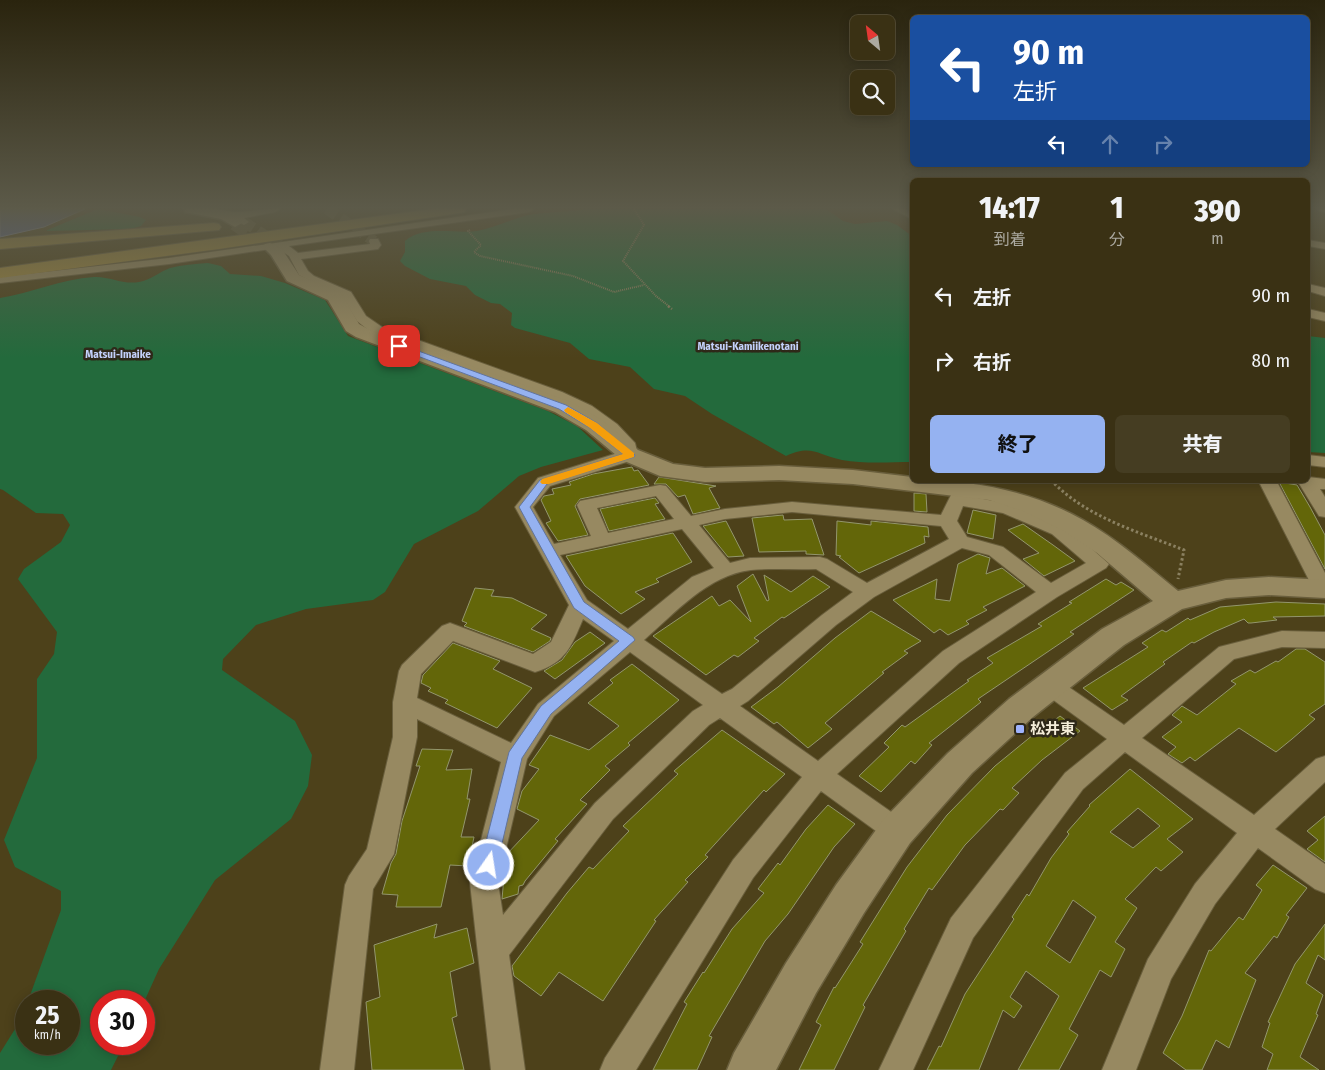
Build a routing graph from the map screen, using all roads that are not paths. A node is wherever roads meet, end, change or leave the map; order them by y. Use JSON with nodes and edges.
{"nodes":[{"id":1,"x":107,"y":259,"type":"edge"},
{"id":2,"x":189,"y":259,"type":"edge"},
{"id":3,"x":281,"y":259,"type":"tunnel mouth"},
{"id":4,"x":296,"y":259,"type":"tunnel mouth"},
{"id":5,"x":0,"y":273,"type":"edge"},
{"id":6,"x":0,"y":280,"type":"edge"},
{"id":7,"x":1310,"y":288,"type":"edge"},
{"id":8,"x":1325,"y":292,"type":"edge"},
{"id":9,"x":1310,"y":313,"type":"edge"},
{"id":10,"x":1325,"y":317,"type":"edge"},
{"id":11,"x":630,"y":455,"type":"junction"},
{"id":12,"x":1310,"y":460,"type":"edge"},
{"id":13,"x":1325,"y":462,"type":"edge"},
{"id":14,"x":1310,"y":482,"type":"edge"},
{"id":15,"x":1268,"y":483,"type":"edge"},
{"id":16,"x":1308,"y":483,"type":"edge"},
{"id":17,"x":1325,"y":484,"type":"edge"},
{"id":18,"x":1325,"y":512,"type":"edge"},
{"id":19,"x":948,"y":521,"type":"junction"},
{"id":20,"x":687,"y":523,"type":"junction"},
{"id":21,"x":602,"y":539,"type":"junction"},
{"id":22,"x":960,"y":541,"type":"junction"},
{"id":23,"x":548,"y":551,"type":"junction"},
{"id":24,"x":726,"y":570,"type":"junction"},
{"id":25,"x":1324,"y":588,"type":"edge"},
{"id":26,"x":867,"y":592,"type":"junction"},
{"id":27,"x":1050,"y":592,"type":"junction"},
{"id":28,"x":1173,"y":602,"type":"junction"},
{"id":29,"x":579,"y":605,"type":"junction"},
{"id":30,"x":628,"y":640,"type":"junction"},
{"id":31,"x":1325,"y":640,"type":"edge"},
{"id":32,"x":1049,"y":685,"type":"junction"},
{"id":33,"x":405,"y":702,"type":"junction"},
{"id":34,"x":721,"y":706,"type":"junction"},
{"id":35,"x":1124,"y":738,"type":"junction"},
{"id":36,"x":515,"y":757,"type":"junction"},
{"id":37,"x":1325,"y":766,"type":"edge"},
{"id":38,"x":819,"y":776,"type":"junction"},
{"id":39,"x":897,"y":831,"type":"junction"},
{"id":40,"x":1256,"y":831,"type":"junction"},
{"id":41,"x":1325,"y":880,"type":"edge"},
{"id":42,"x":492,"y":952,"type":"junction"},
{"id":43,"x":337,"y":1070,"type":"edge"},
{"id":44,"x":508,"y":1070,"type":"edge"},
{"id":45,"x":617,"y":1070,"type":"edge"},
{"id":46,"x":752,"y":1070,"type":"edge"},
{"id":47,"x":896,"y":1070,"type":"edge"},
{"id":48,"x":1119,"y":1070,"type":"edge"}],
"edges":[{"from":1,"to":5,"type":"highway"},
{"from":2,"to":6,"type":"street"},
{"from":3,"to":11,"type":"street"},
{"from":4,"to":11,"type":"street"},
{"from":7,"to":8,"type":"street"},
{"from":9,"to":10,"type":"street"},
{"from":11,"to":23,"type":"street"},
{"from":11,"to":28,"type":"street"},
{"from":12,"to":13,"type":"street"},
{"from":14,"to":17,"type":"street"},
{"from":15,"to":25,"type":"street"},
{"from":16,"to":18,"type":"street"},
{"from":19,"to":20,"type":"street"},
{"from":19,"to":22,"type":"street"},
{"from":19,"to":27,"type":"street"},
{"from":20,"to":21,"type":"street"},
{"from":20,"to":21,"type":"street"},
{"from":20,"to":24,"type":"street"},
{"from":21,"to":23,"type":"street"},
{"from":22,"to":26,"type":"street"},
{"from":22,"to":27,"type":"street"},
{"from":23,"to":29,"type":"street"},
{"from":24,"to":26,"type":"street"},
{"from":24,"to":30,"type":"street"},
{"from":25,"to":28,"type":"street"},
{"from":26,"to":34,"type":"street"},
{"from":27,"to":38,"type":"street"},
{"from":28,"to":32,"type":"street"},
{"from":29,"to":30,"type":"street"},
{"from":29,"to":33,"type":"street"},
{"from":30,"to":34,"type":"street"},
{"from":30,"to":36,"type":"street"},
{"from":31,"to":35,"type":"street"},
{"from":32,"to":35,"type":"street"},
{"from":32,"to":39,"type":"street"},
{"from":33,"to":36,"type":"street"},
{"from":33,"to":43,"type":"street"},
{"from":34,"to":38,"type":"street"},
{"from":34,"to":42,"type":"street"},
{"from":35,"to":40,"type":"street"},
{"from":35,"to":47,"type":"street"},
{"from":36,"to":42,"type":"street"},
{"from":37,"to":40,"type":"street"},
{"from":38,"to":39,"type":"street"},
{"from":38,"to":45,"type":"street"},
{"from":39,"to":46,"type":"street"},
{"from":40,"to":41,"type":"street"},
{"from":40,"to":48,"type":"street"},
{"from":42,"to":44,"type":"street"}]}
